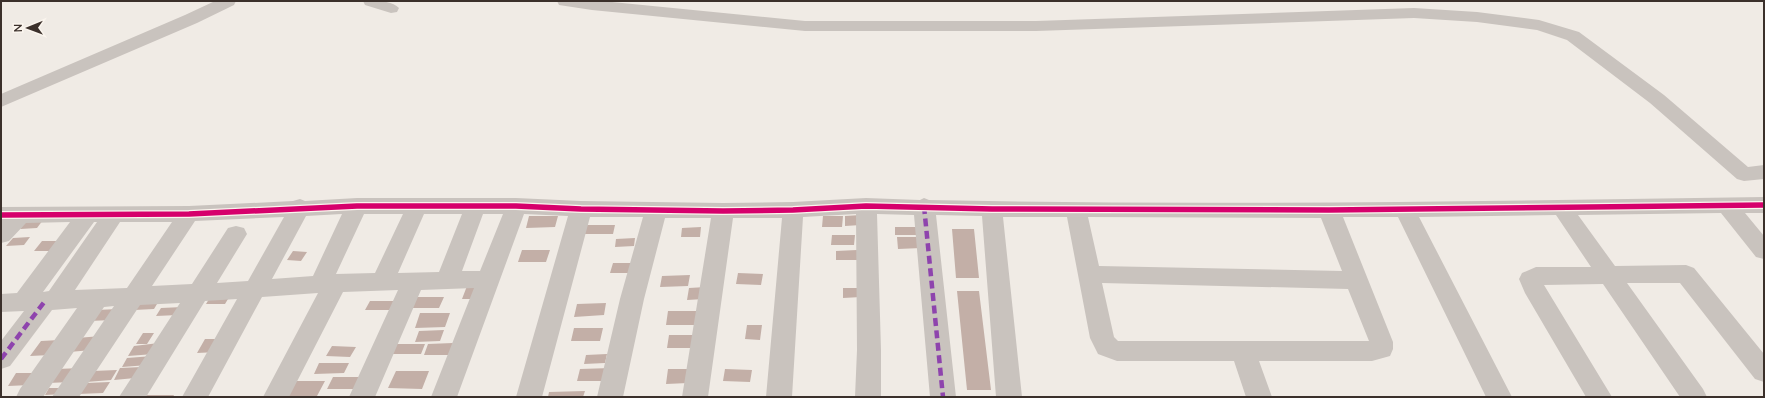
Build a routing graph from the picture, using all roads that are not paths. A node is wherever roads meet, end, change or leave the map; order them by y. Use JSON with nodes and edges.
{"nodes":[{"id":1,"x":228,"y":1,"type":"edge"},
{"id":2,"x":372,"y":1,"type":"edge"},
{"id":3,"x":565,"y":1,"type":"edge"},
{"id":4,"x":391,"y":8,"type":"dead end"},
{"id":5,"x":1,"y":101,"type":"edge"},
{"id":6,"x":1764,"y":172,"type":"edge"},
{"id":7,"x":1764,"y":205,"type":"edge"},
{"id":8,"x":357,"y":206,"type":"junction"},
{"id":9,"x":417,"y":206,"type":"junction"},
{"id":10,"x":475,"y":206,"type":"junction"},
{"id":11,"x":516,"y":206,"type":"junction"},
{"id":12,"x":866,"y":206,"type":"junction"},
{"id":13,"x":924,"y":206,"type":"junction"},
{"id":14,"x":1727,"y":206,"type":"junction"},
{"id":15,"x":300,"y":207,"type":"junction"},
{"id":16,"x":1562,"y":208,"type":"junction"},
{"id":17,"x":581,"y":209,"type":"junction"},
{"id":18,"x":992,"y":209,"type":"junction"},
{"id":19,"x":1076,"y":209,"type":"junction"},
{"id":20,"x":656,"y":210,"type":"junction"},
{"id":21,"x":793,"y":210,"type":"junction"},
{"id":22,"x":1329,"y":210,"type":"junction"},
{"id":23,"x":1405,"y":210,"type":"junction"},
{"id":24,"x":723,"y":211,"type":"junction"},
{"id":25,"x":88,"y":214,"type":"junction"},
{"id":26,"x":114,"y":214,"type":"junction"},
{"id":27,"x":189,"y":214,"type":"junction"},
{"id":28,"x":10,"y":215,"type":"edge"},
{"id":29,"x":236,"y":234,"type":"dead end"},
{"id":30,"x":1,"y":235,"type":"edge"},
{"id":31,"x":1764,"y":251,"type":"edge"},
{"id":32,"x":1089,"y":274,"type":"junction"},
{"id":33,"x":1609,"y":274,"type":"junction"},
{"id":34,"x":489,"y":279,"type":"junction"},
{"id":35,"x":1356,"y":280,"type":"junction"},
{"id":36,"x":447,"y":281,"type":"junction"},
{"id":37,"x":382,"y":282,"type":"junction"},
{"id":38,"x":413,"y":282,"type":"junction"},
{"id":39,"x":328,"y":284,"type":"junction"},
{"id":40,"x":253,"y":289,"type":"junction"},
{"id":41,"x":200,"y":293,"type":"junction"},
{"id":42,"x":133,"y":297,"type":"junction"},
{"id":43,"x":97,"y":298,"type":"junction"},
{"id":44,"x":31,"y":302,"type":"edge"},
{"id":45,"x":1243,"y":350,"type":"junction"},
{"id":46,"x":1,"y":359,"type":"edge"},
{"id":47,"x":1764,"y":372,"type":"edge"},
{"id":48,"x":29,"y":397,"type":"edge"},
{"id":49,"x":65,"y":397,"type":"edge"},
{"id":50,"x":132,"y":397,"type":"edge"},
{"id":51,"x":195,"y":397,"type":"edge"},
{"id":52,"x":276,"y":397,"type":"edge"},
{"id":53,"x":362,"y":397,"type":"edge"},
{"id":54,"x":444,"y":397,"type":"edge"},
{"id":55,"x":529,"y":397,"type":"edge"},
{"id":56,"x":610,"y":397,"type":"edge"},
{"id":57,"x":695,"y":397,"type":"edge"},
{"id":58,"x":779,"y":397,"type":"edge"},
{"id":59,"x":868,"y":397,"type":"edge"},
{"id":60,"x":943,"y":397,"type":"edge"},
{"id":61,"x":1009,"y":397,"type":"edge"},
{"id":62,"x":1258,"y":397,"type":"edge"},
{"id":63,"x":1500,"y":397,"type":"edge"},
{"id":64,"x":1599,"y":397,"type":"edge"},
{"id":65,"x":1694,"y":397,"type":"edge"}],
"edges":[{"from":1,"to":5,"type":"street"},
{"from":2,"to":4,"type":"street"},
{"from":3,"to":6,"type":"street"},
{"from":7,"to":14,"type":"street"},
{"from":8,"to":9,"type":"street"},
{"from":8,"to":15,"type":"street"},
{"from":8,"to":39,"type":"street"},
{"from":9,"to":10,"type":"street"},
{"from":9,"to":37,"type":"street"},
{"from":10,"to":11,"type":"street"},
{"from":10,"to":36,"type":"street"},
{"from":11,"to":17,"type":"street"},
{"from":11,"to":34,"type":"street"},
{"from":12,"to":13,"type":"street"},
{"from":12,"to":21,"type":"street"},
{"from":12,"to":59,"type":"street"},
{"from":13,"to":18,"type":"street"},
{"from":13,"to":60,"type":"street"},
{"from":14,"to":16,"type":"street"},
{"from":14,"to":31,"type":"street"},
{"from":15,"to":27,"type":"street"},
{"from":15,"to":40,"type":"street"},
{"from":16,"to":23,"type":"street"},
{"from":16,"to":33,"type":"street"},
{"from":17,"to":20,"type":"street"},
{"from":17,"to":55,"type":"street"},
{"from":18,"to":19,"type":"street"},
{"from":18,"to":61,"type":"street"},
{"from":19,"to":22,"type":"street"},
{"from":19,"to":32,"type":"street"},
{"from":20,"to":24,"type":"street"},
{"from":20,"to":56,"type":"street"},
{"from":21,"to":24,"type":"street"},
{"from":21,"to":58,"type":"street"},
{"from":22,"to":23,"type":"street"},
{"from":22,"to":35,"type":"street"},
{"from":23,"to":63,"type":"street"},
{"from":24,"to":57,"type":"street"},
{"from":25,"to":26,"type":"street"},
{"from":25,"to":28,"type":"street"},
{"from":25,"to":44,"type":"street"},
{"from":26,"to":27,"type":"street"},
{"from":26,"to":44,"type":"street"},
{"from":27,"to":42,"type":"street"},
{"from":28,"to":30,"type":"street"},
{"from":29,"to":41,"type":"street"},
{"from":32,"to":35,"type":"street"},
{"from":32,"to":45,"type":"street"},
{"from":33,"to":47,"type":"street"},
{"from":33,"to":64,"type":"street"},
{"from":33,"to":65,"type":"street"},
{"from":34,"to":36,"type":"street"},
{"from":34,"to":54,"type":"street"},
{"from":35,"to":45,"type":"street"},
{"from":36,"to":38,"type":"street"},
{"from":37,"to":38,"type":"street"},
{"from":37,"to":39,"type":"street"},
{"from":38,"to":53,"type":"street"},
{"from":39,"to":40,"type":"street"},
{"from":39,"to":52,"type":"street"},
{"from":40,"to":41,"type":"street"},
{"from":40,"to":51,"type":"street"},
{"from":41,"to":42,"type":"street"},
{"from":41,"to":50,"type":"street"},
{"from":42,"to":43,"type":"street"},
{"from":42,"to":49,"type":"street"},
{"from":43,"to":44,"type":"street"},
{"from":43,"to":48,"type":"street"},
{"from":44,"to":46,"type":"street"},
{"from":45,"to":62,"type":"street"}]}
